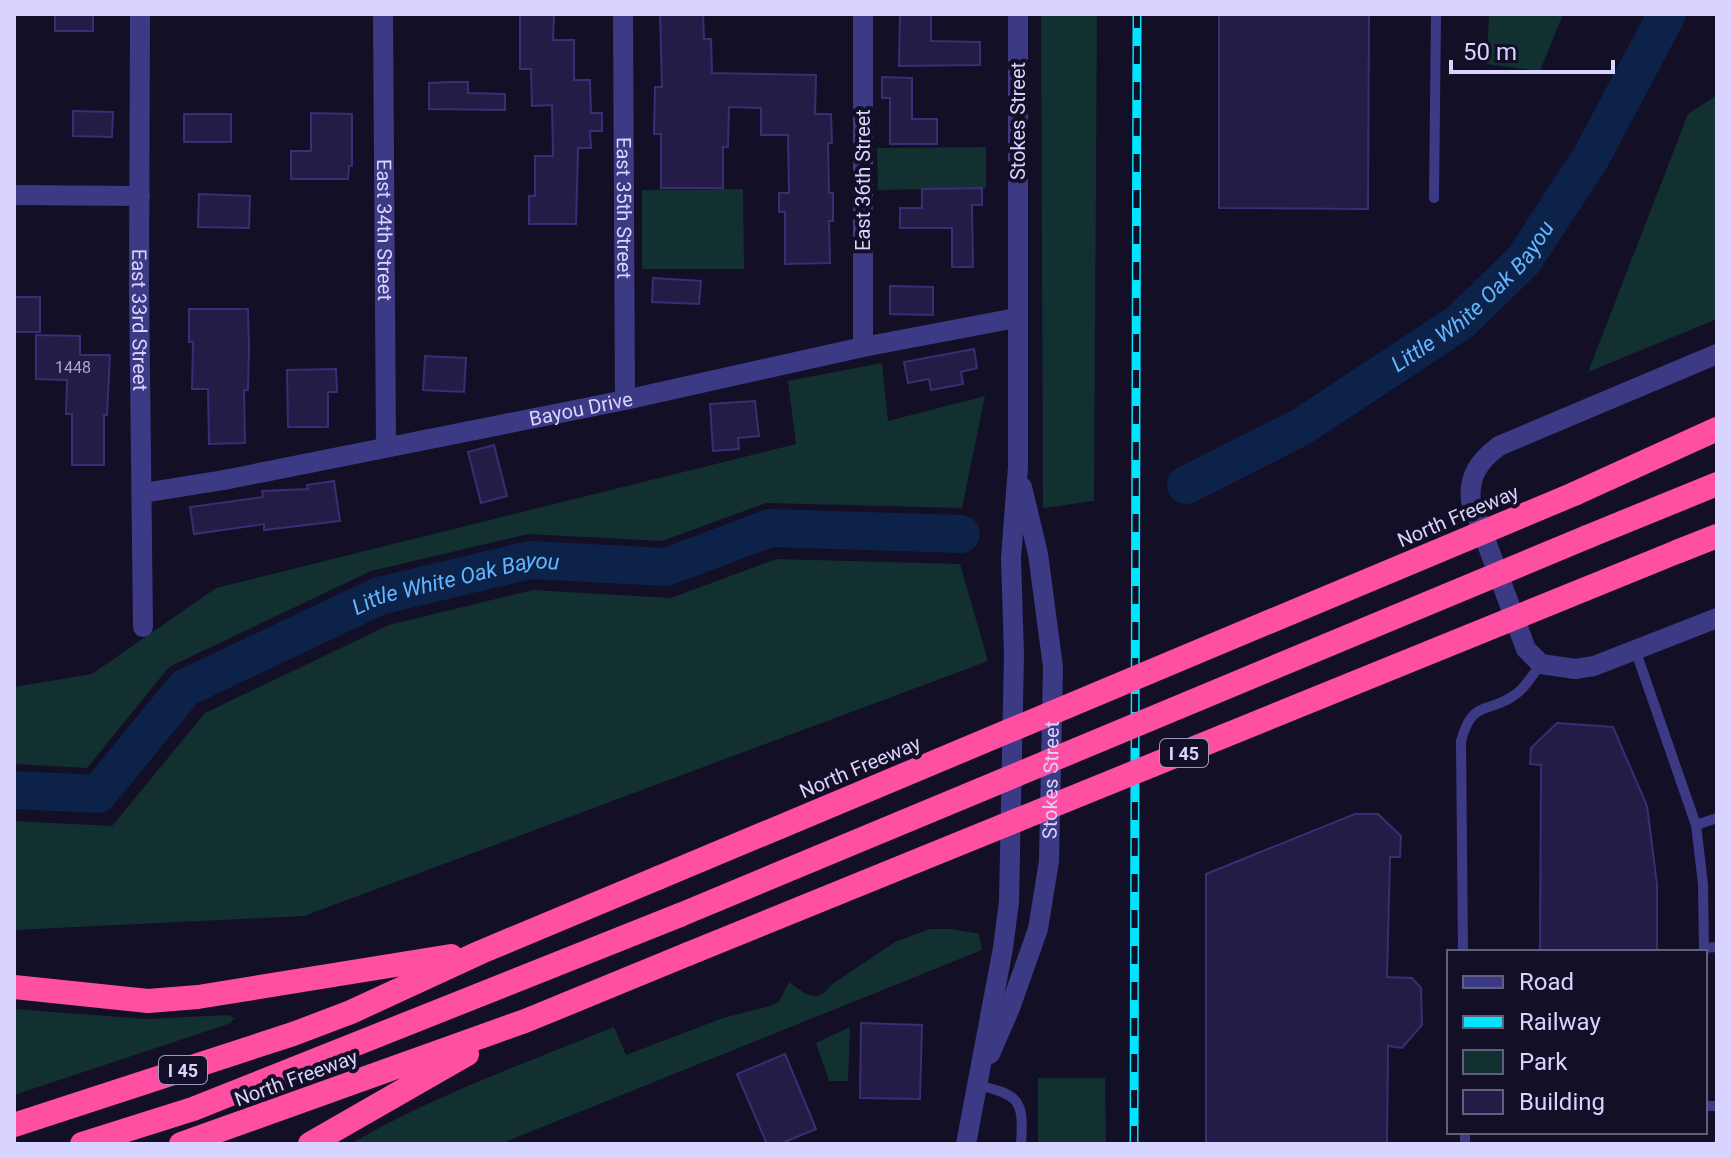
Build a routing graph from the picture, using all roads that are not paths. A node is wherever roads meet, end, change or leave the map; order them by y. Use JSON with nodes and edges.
{"nodes":[{"id":1,"x":140,"y":14,"type":"edge"},
{"id":2,"x":383,"y":14,"type":"edge"},
{"id":3,"x":623,"y":14,"type":"edge"},
{"id":4,"x":863,"y":14,"type":"edge"},
{"id":5,"x":1018,"y":14,"type":"edge"},
{"id":6,"x":1436,"y":14,"type":"edge"},
{"id":7,"x":14,"y":195,"type":"edge"},
{"id":8,"x":140,"y":196,"type":"junction"},
{"id":9,"x":1434,"y":198,"type":"dead end"},
{"id":10,"x":1016,"y":318,"type":"junction"},
{"id":11,"x":863,"y":347,"type":"junction"},
{"id":12,"x":1717,"y":354,"type":"edge"},
{"id":13,"x":625,"y":400,"type":"junction"},
{"id":14,"x":1717,"y":429,"type":"edge"},
{"id":15,"x":386,"y":447,"type":"junction"},
{"id":16,"x":1018,"y":467,"type":"junction"},
{"id":17,"x":1717,"y":484,"type":"edge"},
{"id":18,"x":143,"y":493,"type":"junction"},
{"id":19,"x":1717,"y":536,"type":"edge"},
{"id":20,"x":1717,"y":618,"type":"edge"},
{"id":21,"x":143,"y":627,"type":"dead end"},
{"id":22,"x":1636,"y":652,"type":"junction"},
{"id":23,"x":1541,"y":664,"type":"junction"},
{"id":24,"x":1717,"y":818,"type":"edge"},
{"id":25,"x":1696,"y":825,"type":"junction"},
{"id":26,"x":1717,"y":947,"type":"edge"},
{"id":27,"x":1463,"y":950,"type":"edge"},
{"id":28,"x":1704,"y":950,"type":"edge"},
{"id":29,"x":481,"y":952,"type":"junction"},
{"id":30,"x":14,"y":987,"type":"edge"},
{"id":31,"x":525,"y":1021,"type":"junction"},
{"id":32,"x":977,"y":1085,"type":"junction"},
{"id":33,"x":14,"y":1125,"type":"edge"},
{"id":34,"x":82,"y":1144,"type":"edge"},
{"id":35,"x":181,"y":1144,"type":"edge"},
{"id":36,"x":310,"y":1144,"type":"edge"},
{"id":37,"x":966,"y":1144,"type":"edge"},
{"id":38,"x":1021,"y":1144,"type":"edge"}],
"edges":[{"from":1,"to":8,"type":"street","name":"East 33rd Street"},
{"from":2,"to":15,"type":"street","name":"East 34th Street"},
{"from":3,"to":13,"type":"street","name":"East 35th Street"},
{"from":4,"to":11,"type":"street","name":"East 36th Street"},
{"from":5,"to":10,"type":"street","name":"Stokes Street"},
{"from":6,"to":9,"type":"lane"},
{"from":7,"to":8,"type":"street"},
{"from":8,"to":18,"type":"street","name":"East 33rd Street"},
{"from":10,"to":11,"type":"street","name":"Bayou Drive"},
{"from":10,"to":16,"type":"street","name":"Stokes Street"},
{"from":11,"to":13,"type":"street","name":"Bayou Drive"},
{"from":12,"to":23,"type":"street"},
{"from":13,"to":15,"type":"street","name":"Bayou Drive"},
{"from":14,"to":29,"type":"highway","name":"North Freeway","number":"I 45","bridge":true},
{"from":15,"to":18,"type":"street","name":"Bayou Drive"},
{"from":16,"to":32,"type":"street","name":"Stokes Street"},
{"from":16,"to":32,"type":"street","name":"Stokes Street"},
{"from":17,"to":34,"type":"highway","name":"North Freeway","bridge":true},
{"from":18,"to":21,"type":"street","name":"East 33rd Street"},
{"from":19,"to":31,"type":"highway","name":"North Freeway","number":"I 45","bridge":true},
{"from":20,"to":22,"type":"street"},
{"from":22,"to":23,"type":"street"},
{"from":22,"to":25,"type":"lane"},
{"from":23,"to":27,"type":"lane"},
{"from":24,"to":25,"type":"lane"},
{"from":25,"to":28,"type":"lane"},
{"from":26,"to":28,"type":"lane"},
{"from":29,"to":30,"type":"highway"},
{"from":29,"to":33,"type":"highway","name":"North Freeway","number":"I 45"},
{"from":31,"to":35,"type":"highway","name":"North Freeway","number":"I 45"},
{"from":31,"to":36,"type":"highway"},
{"from":32,"to":37,"type":"street","name":"Stokes Street"},
{"from":32,"to":38,"type":"lane"}]}
